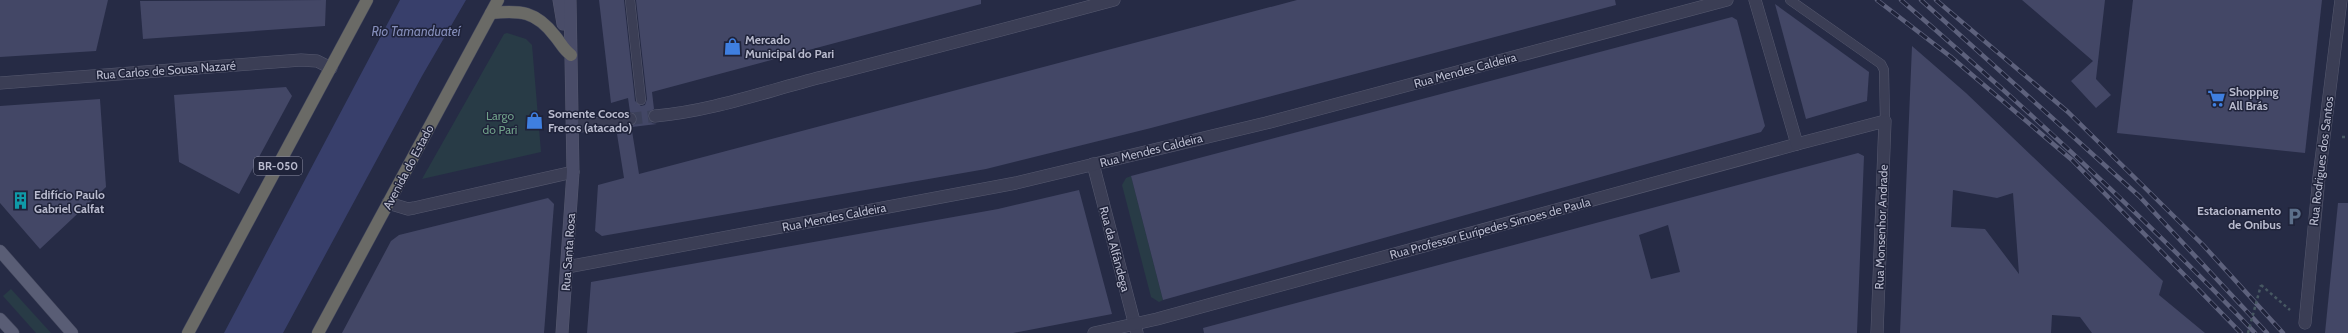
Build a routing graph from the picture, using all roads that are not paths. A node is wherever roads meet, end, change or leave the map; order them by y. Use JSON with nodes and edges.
{"nodes":[{"id":1,"x":367,"y":0,"type":"edge"},
{"id":2,"x":498,"y":0,"type":"edge"},
{"id":3,"x":560,"y":0,"type":"edge"},
{"id":4,"x":570,"y":0,"type":"edge"},
{"id":5,"x":630,"y":0,"type":"edge"},
{"id":6,"x":1114,"y":0,"type":"edge"},
{"id":7,"x":1728,"y":0,"type":"edge"},
{"id":8,"x":1755,"y":0,"type":"edge"},
{"id":9,"x":1790,"y":0,"type":"edge"},
{"id":10,"x":2341,"y":0,"type":"edge"},
{"id":11,"x":491,"y":13,"type":"junction"},
{"id":12,"x":571,"y":55,"type":"junction"},
{"id":13,"x":331,"y":68,"type":"junction"},
{"id":14,"x":0,"y":83,"type":"edge"},
{"id":15,"x":641,"y":100,"type":"dead end"},
{"id":16,"x":655,"y":116,"type":"tunnel mouth"},
{"id":17,"x":630,"y":119,"type":"tunnel mouth"},
{"id":18,"x":1885,"y":121,"type":"junction"},
{"id":19,"x":573,"y":127,"type":"junction"},
{"id":20,"x":1797,"y":144,"type":"junction"},
{"id":21,"x":1093,"y":164,"type":"junction"},
{"id":22,"x":573,"y":172,"type":"junction"},
{"id":23,"x":388,"y":203,"type":"junction"},
{"id":24,"x":0,"y":251,"type":"edge"},
{"id":25,"x":567,"y":267,"type":"junction"},
{"id":26,"x":0,"y":319,"type":"edge"},
{"id":27,"x":2305,"y":323,"type":"dead end"},
{"id":28,"x":1136,"y":329,"type":"edge"},
{"id":29,"x":13,"y":333,"type":"edge"},
{"id":30,"x":72,"y":333,"type":"edge"},
{"id":31,"x":188,"y":333,"type":"edge"},
{"id":32,"x":318,"y":333,"type":"edge"},
{"id":33,"x":562,"y":333,"type":"edge"},
{"id":34,"x":1094,"y":333,"type":"edge"},
{"id":35,"x":1877,"y":333,"type":"edge"}],
"edges":[{"from":1,"to":13,"type":"highway","number":"BR-050"},
{"from":2,"to":11,"type":"highway","name":"Avenida do Estado"},
{"from":3,"to":12,"type":"main road"},
{"from":4,"to":12,"type":"main road"},
{"from":5,"to":15,"type":"lane"},
{"from":6,"to":16,"type":"street"},
{"from":7,"to":21,"type":"street","name":"Rua Mendes Caldeira"},
{"from":8,"to":20,"type":"street"},
{"from":9,"to":18,"type":"lane"},
{"from":10,"to":27,"type":"street","name":"Rua Rodrigues dos Santos"},
{"from":11,"to":12,"type":"highway"},
{"from":11,"to":23,"type":"highway","name":"Avenida do Estado"},
{"from":12,"to":19,"type":"main road"},
{"from":13,"to":14,"type":"street","name":"Rua Carlos de Sousa Nazaré"},
{"from":13,"to":31,"type":"highway","number":"BR-050"},
{"from":17,"to":19,"type":"street"},
{"from":18,"to":20,"type":"street","name":"Rua Professor Eurípedes Simoes de Paula"},
{"from":18,"to":35,"type":"street","name":"Rua Monsenhor Andrade"},
{"from":19,"to":22,"type":"main road"},
{"from":20,"to":28,"type":"street","name":"Rua Professor Eurípedes Simoes de Paula"},
{"from":21,"to":25,"type":"street","name":"Rua Mendes Caldeira"},
{"from":21,"to":28,"type":"street","name":"Rua da Alfândega"},
{"from":22,"to":23,"type":"street"},
{"from":22,"to":25,"type":"main road","name":"Rua Santa Rosa"},
{"from":23,"to":32,"type":"highway","name":"Avenida do Estado"},
{"from":24,"to":30,"type":"main road"},
{"from":25,"to":33,"type":"main road","name":"Rua Santa Rosa"},
{"from":26,"to":29,"type":"main road"},
{"from":28,"to":34,"type":"street","name":"Rua Professor Eurípedes Simoes de Paula"}]}
